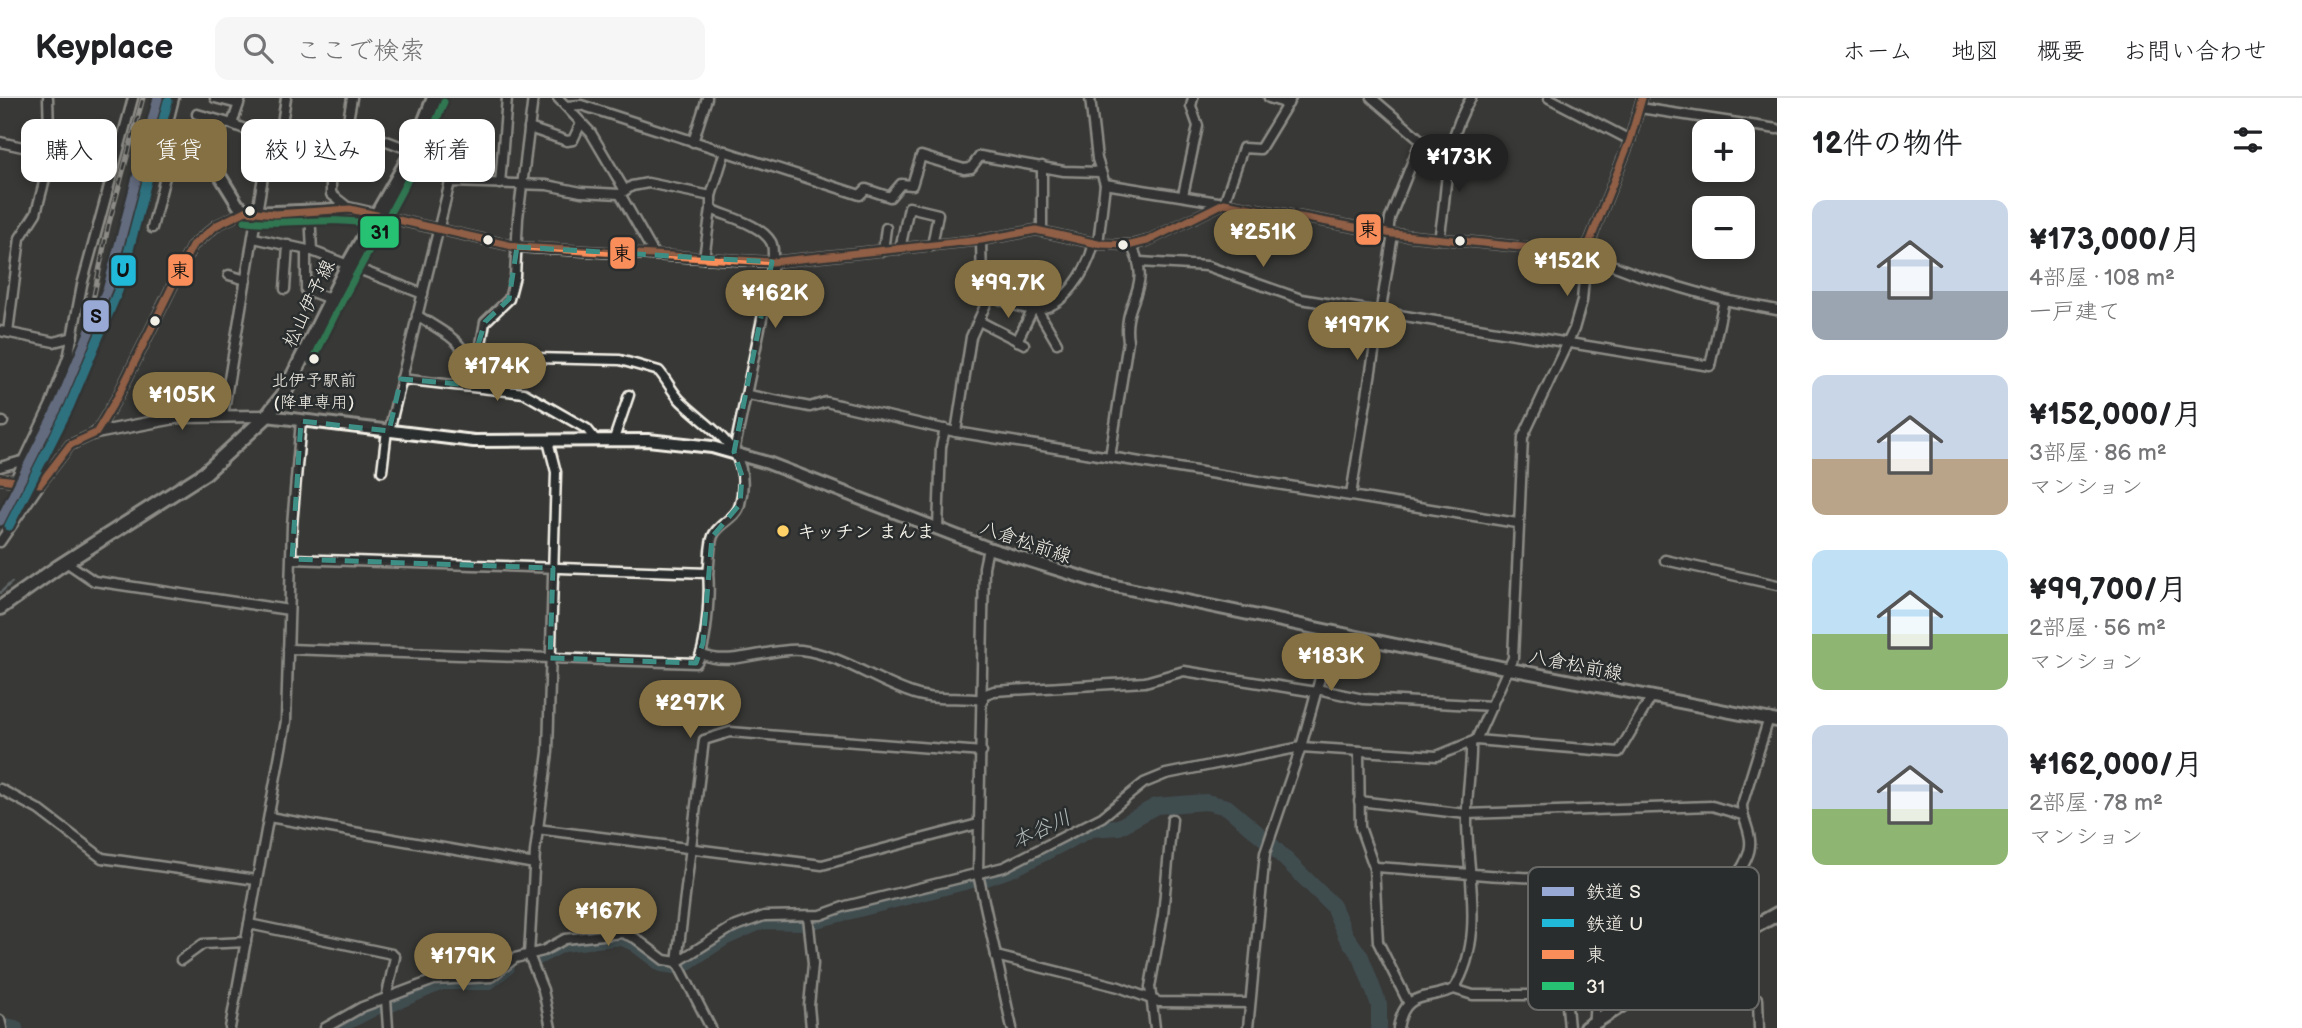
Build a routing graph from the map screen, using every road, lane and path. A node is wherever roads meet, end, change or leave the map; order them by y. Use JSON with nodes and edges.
{"nodes":[{"id":1,"x":48,"y":98,"type":"edge"},
{"id":2,"x":133,"y":98,"type":"edge"},
{"id":3,"x":174,"y":98,"type":"edge"},
{"id":4,"x":215,"y":98,"type":"edge"},
{"id":5,"x":352,"y":98,"type":"edge"},
{"id":6,"x":432,"y":98,"type":"edge"},
{"id":7,"x":507,"y":98,"type":"edge"},
{"id":8,"x":533,"y":98,"type":"edge"},
{"id":9,"x":558,"y":98,"type":"edge"},
{"id":10,"x":707,"y":98,"type":"edge"},
{"id":11,"x":1090,"y":98,"type":"edge"},
{"id":12,"x":1193,"y":98,"type":"edge"},
{"id":13,"x":1269,"y":98,"type":"edge"},
{"id":14,"x":1471,"y":98,"type":"edge"},
{"id":15,"x":1549,"y":98,"type":"edge"},
{"id":16,"x":1642,"y":98,"type":"edge"},
{"id":17,"x":1375,"y":99,"type":"edge"},
{"id":18,"x":239,"y":101,"type":"edge"},
{"id":19,"x":1289,"y":101,"type":"edge"},
{"id":20,"x":285,"y":102,"type":"edge"},
{"id":21,"x":566,"y":106,"type":"junction"},
{"id":22,"x":296,"y":107,"type":"dead end"},
{"id":23,"x":1640,"y":108,"type":"junction"},
{"id":24,"x":197,"y":114,"type":"dead end"},
{"id":25,"x":49,"y":119,"type":"edge"},
{"id":26,"x":169,"y":119,"type":"edge"},
{"id":27,"x":348,"y":119,"type":"edge"},
{"id":28,"x":424,"y":119,"type":"edge"},
{"id":29,"x":228,"y":123,"type":"junction"},
{"id":30,"x":581,"y":123,"type":"junction"},
{"id":31,"x":241,"y":128,"type":"edge"},
{"id":32,"x":529,"y":128,"type":"junction"},
{"id":33,"x":1777,"y":129,"type":"edge"},
{"id":34,"x":1421,"y":140,"type":"junction"},
{"id":35,"x":1630,"y":140,"type":"junction"},
{"id":36,"x":0,"y":142,"type":"edge"},
{"id":37,"x":693,"y":142,"type":"junction"},
{"id":38,"x":1449,"y":145,"type":"junction"},
{"id":39,"x":21,"y":146,"type":"edge"},
{"id":40,"x":725,"y":151,"type":"junction"},
{"id":41,"x":117,"y":153,"type":"edge"},
{"id":42,"x":1042,"y":166,"type":"junction"},
{"id":43,"x":1100,"y":172,"type":"junction"},
{"id":44,"x":399,"y":175,"type":"edge"},
{"id":45,"x":43,"y":182,"type":"edge"},
{"id":46,"x":109,"y":182,"type":"edge"},
{"id":47,"x":162,"y":182,"type":"edge"},
{"id":48,"x":224,"y":182,"type":"edge"},
{"id":49,"x":259,"y":182,"type":"edge"},
{"id":50,"x":331,"y":182,"type":"edge"},
{"id":51,"x":500,"y":184,"type":"junction"},
{"id":52,"x":1105,"y":184,"type":"junction"},
{"id":53,"x":523,"y":185,"type":"junction"},
{"id":54,"x":622,"y":192,"type":"junction"},
{"id":55,"x":1183,"y":195,"type":"junction"},
{"id":56,"x":710,"y":196,"type":"junction"},
{"id":57,"x":1224,"y":203,"type":"junction"},
{"id":58,"x":711,"y":208,"type":"junction"},
{"id":59,"x":350,"y":209,"type":"junction"},
{"id":60,"x":310,"y":211,"type":"junction"},
{"id":61,"x":252,"y":212,"type":"junction"},
{"id":62,"x":376,"y":215,"type":"junction"},
{"id":63,"x":152,"y":228,"type":"dead end"},
{"id":64,"x":886,"y":228,"type":"dead end"},
{"id":65,"x":439,"y":229,"type":"junction"},
{"id":66,"x":1042,"y":230,"type":"junction"},
{"id":67,"x":1390,"y":233,"type":"junction"},
{"id":68,"x":254,"y":238,"type":"junction"},
{"id":69,"x":1440,"y":239,"type":"junction"},
{"id":70,"x":981,"y":240,"type":"junction"},
{"id":71,"x":1096,"y":244,"type":"junction"},
{"id":72,"x":288,"y":245,"type":"junction"},
{"id":73,"x":1131,"y":245,"type":"junction"},
{"id":74,"x":932,"y":246,"type":"junction"},
{"id":75,"x":517,"y":247,"type":"junction"},
{"id":76,"x":900,"y":249,"type":"junction"},
{"id":77,"x":309,"y":250,"type":"junction"},
{"id":78,"x":883,"y":251,"type":"junction"},
{"id":79,"x":654,"y":254,"type":"junction"},
{"id":80,"x":1585,"y":254,"type":"junction"},
{"id":81,"x":704,"y":257,"type":"junction"},
{"id":82,"x":772,"y":262,"type":"junction"},
{"id":83,"x":1140,"y":262,"type":"junction"},
{"id":84,"x":347,"y":267,"type":"junction"},
{"id":85,"x":229,"y":275,"type":"dead end"},
{"id":86,"x":246,"y":280,"type":"junction"},
{"id":87,"x":285,"y":289,"type":"dead end"},
{"id":88,"x":423,"y":294,"type":"junction"},
{"id":89,"x":990,"y":295,"type":"junction"},
{"id":90,"x":330,"y":299,"type":"junction"},
{"id":91,"x":1724,"y":300,"type":"junction"},
{"id":92,"x":1035,"y":309,"type":"junction"},
{"id":93,"x":1777,"y":310,"type":"edge"},
{"id":94,"x":1381,"y":312,"type":"junction"},
{"id":95,"x":417,"y":315,"type":"junction"},
{"id":96,"x":979,"y":321,"type":"junction"},
{"id":97,"x":4,"y":331,"type":"edge"},
{"id":98,"x":74,"y":337,"type":"junction"},
{"id":99,"x":1058,"y":343,"type":"dead end"},
{"id":100,"x":1568,"y":343,"type":"junction"},
{"id":101,"x":479,"y":355,"type":"junction"},
{"id":102,"x":472,"y":364,"type":"junction"},
{"id":103,"x":401,"y":379,"type":"junction"},
{"id":104,"x":472,"y":385,"type":"junction"},
{"id":105,"x":629,"y":395,"type":"dead end"},
{"id":106,"x":748,"y":395,"type":"junction"},
{"id":107,"x":223,"y":415,"type":"junction"},
{"id":108,"x":267,"y":416,"type":"junction"},
{"id":109,"x":301,"y":421,"type":"junction"},
{"id":110,"x":945,"y":429,"type":"junction"},
{"id":111,"x":388,"y":430,"type":"junction"},
{"id":112,"x":956,"y":432,"type":"junction"},
{"id":113,"x":96,"y":433,"type":"junction"},
{"id":114,"x":595,"y":439,"type":"junction"},
{"id":115,"x":614,"y":439,"type":"junction"},
{"id":116,"x":548,"y":441,"type":"junction"},
{"id":117,"x":734,"y":452,"type":"junction"},
{"id":118,"x":1110,"y":457,"type":"junction"},
{"id":119,"x":25,"y":460,"type":"junction"},
{"id":120,"x":0,"y":467,"type":"edge"},
{"id":121,"x":382,"y":471,"type":"dead end"},
{"id":122,"x":0,"y":478,"type":"edge"},
{"id":123,"x":15,"y":480,"type":"junction"},
{"id":124,"x":40,"y":484,"type":"junction"},
{"id":125,"x":1351,"y":495,"type":"junction"},
{"id":126,"x":1517,"y":523,"type":"junction"},
{"id":127,"x":938,"y":528,"type":"junction"},
{"id":128,"x":0,"y":542,"type":"edge"},
{"id":129,"x":988,"y":548,"type":"junction"},
{"id":130,"x":292,"y":559,"type":"junction"},
{"id":131,"x":1665,"y":560,"type":"dead end"},
{"id":132,"x":65,"y":562,"type":"junction"},
{"id":133,"x":554,"y":568,"type":"junction"},
{"id":134,"x":708,"y":573,"type":"junction"},
{"id":135,"x":1777,"y":585,"type":"edge"},
{"id":136,"x":0,"y":608,"type":"edge"},
{"id":137,"x":289,"y":610,"type":"junction"},
{"id":138,"x":1333,"y":631,"type":"junction"},
{"id":139,"x":288,"y":649,"type":"junction"},
{"id":140,"x":701,"y":654,"type":"junction"},
{"id":141,"x":550,"y":658,"type":"junction"},
{"id":142,"x":1510,"y":669,"type":"junction"},
{"id":143,"x":1317,"y":690,"type":"junction"},
{"id":144,"x":1652,"y":696,"type":"junction"},
{"id":145,"x":983,"y":697,"type":"junction"},
{"id":146,"x":1492,"y":706,"type":"junction"},
{"id":147,"x":1773,"y":719,"type":"edge"},
{"id":148,"x":1474,"y":742,"type":"junction"},
{"id":149,"x":1301,"y":747,"type":"junction"},
{"id":150,"x":1359,"y":751,"type":"junction"},
{"id":151,"x":982,"y":752,"type":"junction"},
{"id":152,"x":0,"y":789,"type":"edge"},
{"id":153,"x":1359,"y":801,"type":"junction"},
{"id":154,"x":1466,"y":814,"type":"junction"},
{"id":155,"x":1742,"y":815,"type":"junction"},
{"id":156,"x":269,"y":817,"type":"junction"},
{"id":157,"x":1172,"y":819,"type":"dead end"},
{"id":158,"x":978,"y":824,"type":"junction"},
{"id":159,"x":537,"y":830,"type":"junction"},
{"id":160,"x":691,"y":849,"type":"junction"},
{"id":161,"x":535,"y":864,"type":"junction"},
{"id":162,"x":1374,"y":867,"type":"junction"},
{"id":163,"x":1743,"y":867,"type":"edge"},
{"id":164,"x":1470,"y":873,"type":"junction"},
{"id":165,"x":978,"y":874,"type":"junction"},
{"id":166,"x":1528,"y":875,"type":"edge"},
{"id":167,"x":256,"y":880,"type":"junction"},
{"id":168,"x":1777,"y":914,"type":"edge"},
{"id":169,"x":808,"y":916,"type":"junction"},
{"id":170,"x":249,"y":924,"type":"junction"},
{"id":171,"x":1759,"y":924,"type":"edge"},
{"id":172,"x":246,"y":942,"type":"junction"},
{"id":173,"x":529,"y":955,"type":"junction"},
{"id":174,"x":996,"y":956,"type":"junction"},
{"id":175,"x":181,"y":960,"type":"dead end"},
{"id":176,"x":677,"y":962,"type":"junction"},
{"id":177,"x":1454,"y":989,"type":"junction"},
{"id":178,"x":1528,"y":995,"type":"edge"},
{"id":179,"x":386,"y":999,"type":"junction"},
{"id":180,"x":1152,"y":1000,"type":"junction"},
{"id":181,"x":1408,"y":1002,"type":"junction"},
{"id":182,"x":1250,"y":1003,"type":"junction"},
{"id":183,"x":1567,"y":1010,"type":"edge"},
{"id":184,"x":1615,"y":1010,"type":"edge"},
{"id":185,"x":1758,"y":1010,"type":"edge"},
{"id":186,"x":0,"y":1020,"type":"edge"},
{"id":187,"x":1590,"y":1025,"type":"edge"},
{"id":188,"x":2,"y":1028,"type":"edge"},
{"id":189,"x":230,"y":1028,"type":"edge"},
{"id":190,"x":325,"y":1028,"type":"edge"},
{"id":191,"x":388,"y":1028,"type":"edge"},
{"id":192,"x":551,"y":1028,"type":"edge"},
{"id":193,"x":711,"y":1028,"type":"edge"},
{"id":194,"x":811,"y":1028,"type":"edge"},
{"id":195,"x":1012,"y":1028,"type":"edge"},
{"id":196,"x":1155,"y":1028,"type":"edge"},
{"id":197,"x":1248,"y":1028,"type":"edge"},
{"id":198,"x":1398,"y":1028,"type":"edge"},
{"id":199,"x":1569,"y":1028,"type":"edge"},
{"id":200,"x":1759,"y":1028,"type":"edge"}],
"edges":[{"from":1,"to":25,"type":"street"},
{"from":2,"to":41,"type":"street"},
{"from":3,"to":26,"type":"street"},
{"from":4,"to":18,"type":"street"},
{"from":5,"to":27,"type":"street"},
{"from":6,"to":28,"type":"main road","name":"松山伊予線"},
{"from":7,"to":51,"type":"street"},
{"from":8,"to":32,"type":"street"},
{"from":9,"to":21,"type":"street"},
{"from":10,"to":37,"type":"street"},
{"from":11,"to":43,"type":"street"},
{"from":12,"to":55,"type":"street"},
{"from":13,"to":19,"type":"street"},
{"from":14,"to":38,"type":"street"},
{"from":15,"to":35,"type":"street"},
{"from":16,"to":23,"type":"street"},
{"from":17,"to":34,"type":"street"},
{"from":18,"to":29,"type":"street"},
{"from":19,"to":57,"type":"street"},
{"from":20,"to":22,"type":"street"},
{"from":21,"to":30,"type":"street"},
{"from":21,"to":37,"type":"street"},
{"from":23,"to":33,"type":"street"},
{"from":23,"to":35,"type":"street"},
{"from":24,"to":29,"type":"street"},
{"from":29,"to":31,"type":"street"},
{"from":30,"to":32,"type":"street"},
{"from":30,"to":54,"type":"street"},
{"from":32,"to":53,"type":"street"},
{"from":34,"to":38,"type":"street"},
{"from":34,"to":67,"type":"street"},
{"from":35,"to":80,"type":"street"},
{"from":36,"to":39,"type":"street"},
{"from":37,"to":40,"type":"street"},
{"from":38,"to":69,"type":"street"},
{"from":40,"to":42,"type":"street"},
{"from":40,"to":56,"type":"street"},
{"from":42,"to":43,"type":"street"},
{"from":42,"to":66,"type":"street"},
{"from":43,"to":52,"type":"street"},
{"from":44,"to":62,"type":"main road","name":"松山伊予線"},
{"from":45,"to":97,"type":"street"},
{"from":46,"to":98,"type":"street"},
{"from":47,"to":63,"type":"street"},
{"from":48,"to":61,"type":"main road"},
{"from":49,"to":61,"type":"street"},
{"from":50,"to":59,"type":"street"},
{"from":51,"to":53,"type":"street"},
{"from":51,"to":65,"type":"street"},
{"from":52,"to":55,"type":"street"},
{"from":52,"to":71,"type":"street"},
{"from":53,"to":54,"type":"street"},
{"from":53,"to":75,"type":"street"},
{"from":54,"to":56,"type":"street"},
{"from":54,"to":79,"type":"street"},
{"from":55,"to":57,"type":"street"},
{"from":56,"to":58,"type":"street"},
{"from":57,"to":67,"type":"street"},
{"from":57,"to":73,"type":"street"},
{"from":58,"to":81,"type":"street"},
{"from":58,"to":82,"type":"street"},
{"from":59,"to":60,"type":"main road"},
{"from":59,"to":62,"type":"main road"},
{"from":60,"to":61,"type":"main road"},
{"from":60,"to":77,"type":"street"},
{"from":61,"to":68,"type":"street"},
{"from":61,"to":113,"type":"street"},
{"from":62,"to":65,"type":"street"},
{"from":62,"to":84,"type":"main road","name":"松山伊予線"},
{"from":64,"to":78,"type":"street"},
{"from":65,"to":75,"type":"street"},
{"from":65,"to":88,"type":"street"},
{"from":66,"to":70,"type":"street"},
{"from":66,"to":71,"type":"street"},
{"from":67,"to":69,"type":"street"},
{"from":67,"to":94,"type":"street"},
{"from":68,"to":72,"type":"street"},
{"from":68,"to":86,"type":"street"},
{"from":69,"to":80,"type":"street"},
{"from":70,"to":74,"type":"street"},
{"from":70,"to":89,"type":"street"},
{"from":71,"to":73,"type":"street"},
{"from":71,"to":92,"type":"street"},
{"from":72,"to":77,"type":"street"},
{"from":72,"to":87,"type":"street"},
{"from":73,"to":83,"type":"street"},
{"from":74,"to":76,"type":"street"},
{"from":74,"to":76,"type":"street"},
{"from":75,"to":79,"type":"street"},
{"from":75,"to":101,"type":"street"},
{"from":76,"to":78,"type":"street"},
{"from":77,"to":84,"type":"street"},
{"from":77,"to":90,"type":"street"},
{"from":78,"to":82,"type":"street"},
{"from":79,"to":81,"type":"street"},
{"from":80,"to":91,"type":"street"},
{"from":80,"to":100,"type":"street"},
{"from":81,"to":82,"type":"street"},
{"from":82,"to":106,"type":"street"},
{"from":83,"to":94,"type":"street"},
{"from":83,"to":118,"type":"street"},
{"from":84,"to":88,"type":"street"},
{"from":84,"to":90,"type":"main road","name":"松山伊予線"},
{"from":85,"to":86,"type":"street"},
{"from":86,"to":107,"type":"street"},
{"from":88,"to":95,"type":"street"},
{"from":89,"to":92,"type":"street"},
{"from":89,"to":96,"type":"street"},
{"from":90,"to":108,"type":"main road","name":"松山伊予線"},
{"from":91,"to":93,"type":"street"},
{"from":91,"to":100,"type":"street"},
{"from":92,"to":96,"type":"street"},
{"from":92,"to":99,"type":"street"},
{"from":94,"to":100,"type":"street"},
{"from":94,"to":125,"type":"street"},
{"from":95,"to":102,"type":"street"},
{"from":95,"to":103,"type":"street"},
{"from":96,"to":112,"type":"street"},
{"from":97,"to":98,"type":"street"},
{"from":98,"to":119,"type":"street"},
{"from":100,"to":126,"type":"street"},
{"from":101,"to":102,"type":"street"},
{"from":101,"to":117,"type":"street"},
{"from":102,"to":104,"type":"street"},
{"from":103,"to":104,"type":"street"},
{"from":103,"to":111,"type":"street"},
{"from":104,"to":114,"type":"street"},
{"from":105,"to":115,"type":"street"},
{"from":106,"to":110,"type":"street"},
{"from":106,"to":117,"type":"street"},
{"from":107,"to":108,"type":"street"},
{"from":107,"to":113,"type":"street"},
{"from":108,"to":109,"type":"main road","name":"八倉松前線"},
{"from":108,"to":132,"type":"main road","name":"松山伊予線"},
{"from":109,"to":111,"type":"main road","name":"八倉松前線"},
{"from":109,"to":130,"type":"street"},
{"from":110,"to":112,"type":"street"},
{"from":110,"to":127,"type":"street"},
{"from":111,"to":116,"type":"main road","name":"八倉松前線"},
{"from":111,"to":121,"type":"street"},
{"from":112,"to":118,"type":"street"},
{"from":113,"to":124,"type":"street"},
{"from":114,"to":115,"type":"main road","name":"八倉松前線"},
{"from":114,"to":116,"type":"main road","name":"八倉松前線"},
{"from":115,"to":117,"type":"main road","name":"八倉松前線"},
{"from":116,"to":133,"type":"street"},
{"from":117,"to":127,"type":"main road","name":"八倉松前線"},
{"from":117,"to":134,"type":"street"},
{"from":118,"to":125,"type":"street"},
{"from":119,"to":120,"type":"street"},
{"from":119,"to":123,"type":"street"},
{"from":122,"to":123,"type":"street"},
{"from":123,"to":124,"type":"street"},
{"from":124,"to":128,"type":"street"},
{"from":125,"to":126,"type":"street"},
{"from":126,"to":142,"type":"street"},
{"from":127,"to":129,"type":"main road","name":"八倉松前線"},
{"from":129,"to":138,"type":"main road","name":"八倉松前線"},
{"from":129,"to":145,"type":"street"},
{"from":130,"to":133,"type":"street"},
{"from":130,"to":137,"type":"street"},
{"from":131,"to":135,"type":"street"},
{"from":132,"to":136,"type":"main road","name":"松山伊予線"},
{"from":132,"to":137,"type":"street"},
{"from":133,"to":134,"type":"street"},
{"from":133,"to":141,"type":"street"},
{"from":134,"to":140,"type":"street"},
{"from":137,"to":139,"type":"street"},
{"from":138,"to":142,"type":"main road","name":"八倉松前線"},
{"from":138,"to":143,"type":"street"},
{"from":139,"to":141,"type":"street"},
{"from":139,"to":156,"type":"street"},
{"from":140,"to":141,"type":"street"},
{"from":140,"to":145,"type":"street"},
{"from":141,"to":159,"type":"street"},
{"from":142,"to":144,"type":"main road","name":"八倉松前線"},
{"from":142,"to":146,"type":"street"},
{"from":143,"to":145,"type":"street"},
{"from":143,"to":146,"type":"street"},
{"from":143,"to":149,"type":"street"},
{"from":144,"to":147,"type":"main road","name":"八倉松前線"},
{"from":144,"to":148,"type":"street"},
{"from":145,"to":151,"type":"street"},
{"from":146,"to":148,"type":"street"},
{"from":147,"to":155,"type":"street"},
{"from":148,"to":150,"type":"street"},
{"from":148,"to":154,"type":"street"},
{"from":149,"to":150,"type":"street"},
{"from":149,"to":165,"type":"street"},
{"from":149,"to":182,"type":"street"},
{"from":150,"to":153,"type":"street"},
{"from":151,"to":158,"type":"street"},
{"from":151,"to":160,"type":"street"},
{"from":152,"to":167,"type":"street"},
{"from":153,"to":154,"type":"street"},
{"from":153,"to":162,"type":"street"},
{"from":154,"to":155,"type":"street"},
{"from":154,"to":164,"type":"street"},
{"from":155,"to":163,"type":"street"},
{"from":156,"to":161,"type":"street"},
{"from":156,"to":167,"type":"street"},
{"from":157,"to":180,"type":"street"},
{"from":158,"to":160,"type":"street"},
{"from":158,"to":165,"type":"street"},
{"from":159,"to":160,"type":"street"},
{"from":159,"to":161,"type":"street"},
{"from":160,"to":176,"type":"street"},
{"from":161,"to":173,"type":"street"},
{"from":162,"to":164,"type":"street"},
{"from":162,"to":181,"type":"street"},
{"from":164,"to":166,"type":"street"},
{"from":164,"to":177,"type":"street"},
{"from":165,"to":169,"type":"street"},
{"from":165,"to":174,"type":"street"},
{"from":167,"to":170,"type":"street"},
{"from":168,"to":171,"type":"main road"},
{"from":169,"to":176,"type":"street"},
{"from":169,"to":194,"type":"street"},
{"from":170,"to":172,"type":"street"},
{"from":170,"to":179,"type":"street"},
{"from":172,"to":175,"type":"street"},
{"from":172,"to":189,"type":"street"},
{"from":173,"to":176,"type":"street"},
{"from":173,"to":179,"type":"street"},
{"from":173,"to":192,"type":"street"},
{"from":174,"to":180,"type":"street"},
{"from":174,"to":195,"type":"street"},
{"from":176,"to":193,"type":"street"},
{"from":177,"to":178,"type":"street"},
{"from":177,"to":181,"type":"street"},
{"from":179,"to":190,"type":"street"},
{"from":179,"to":191,"type":"street"},
{"from":180,"to":182,"type":"street"},
{"from":180,"to":196,"type":"street"},
{"from":181,"to":198,"type":"street"},
{"from":182,"to":197,"type":"street"},
{"from":183,"to":199,"type":"street"},
{"from":184,"to":187,"type":"main road"},
{"from":185,"to":200,"type":"street"},
{"from":186,"to":188,"type":"street"}]}
